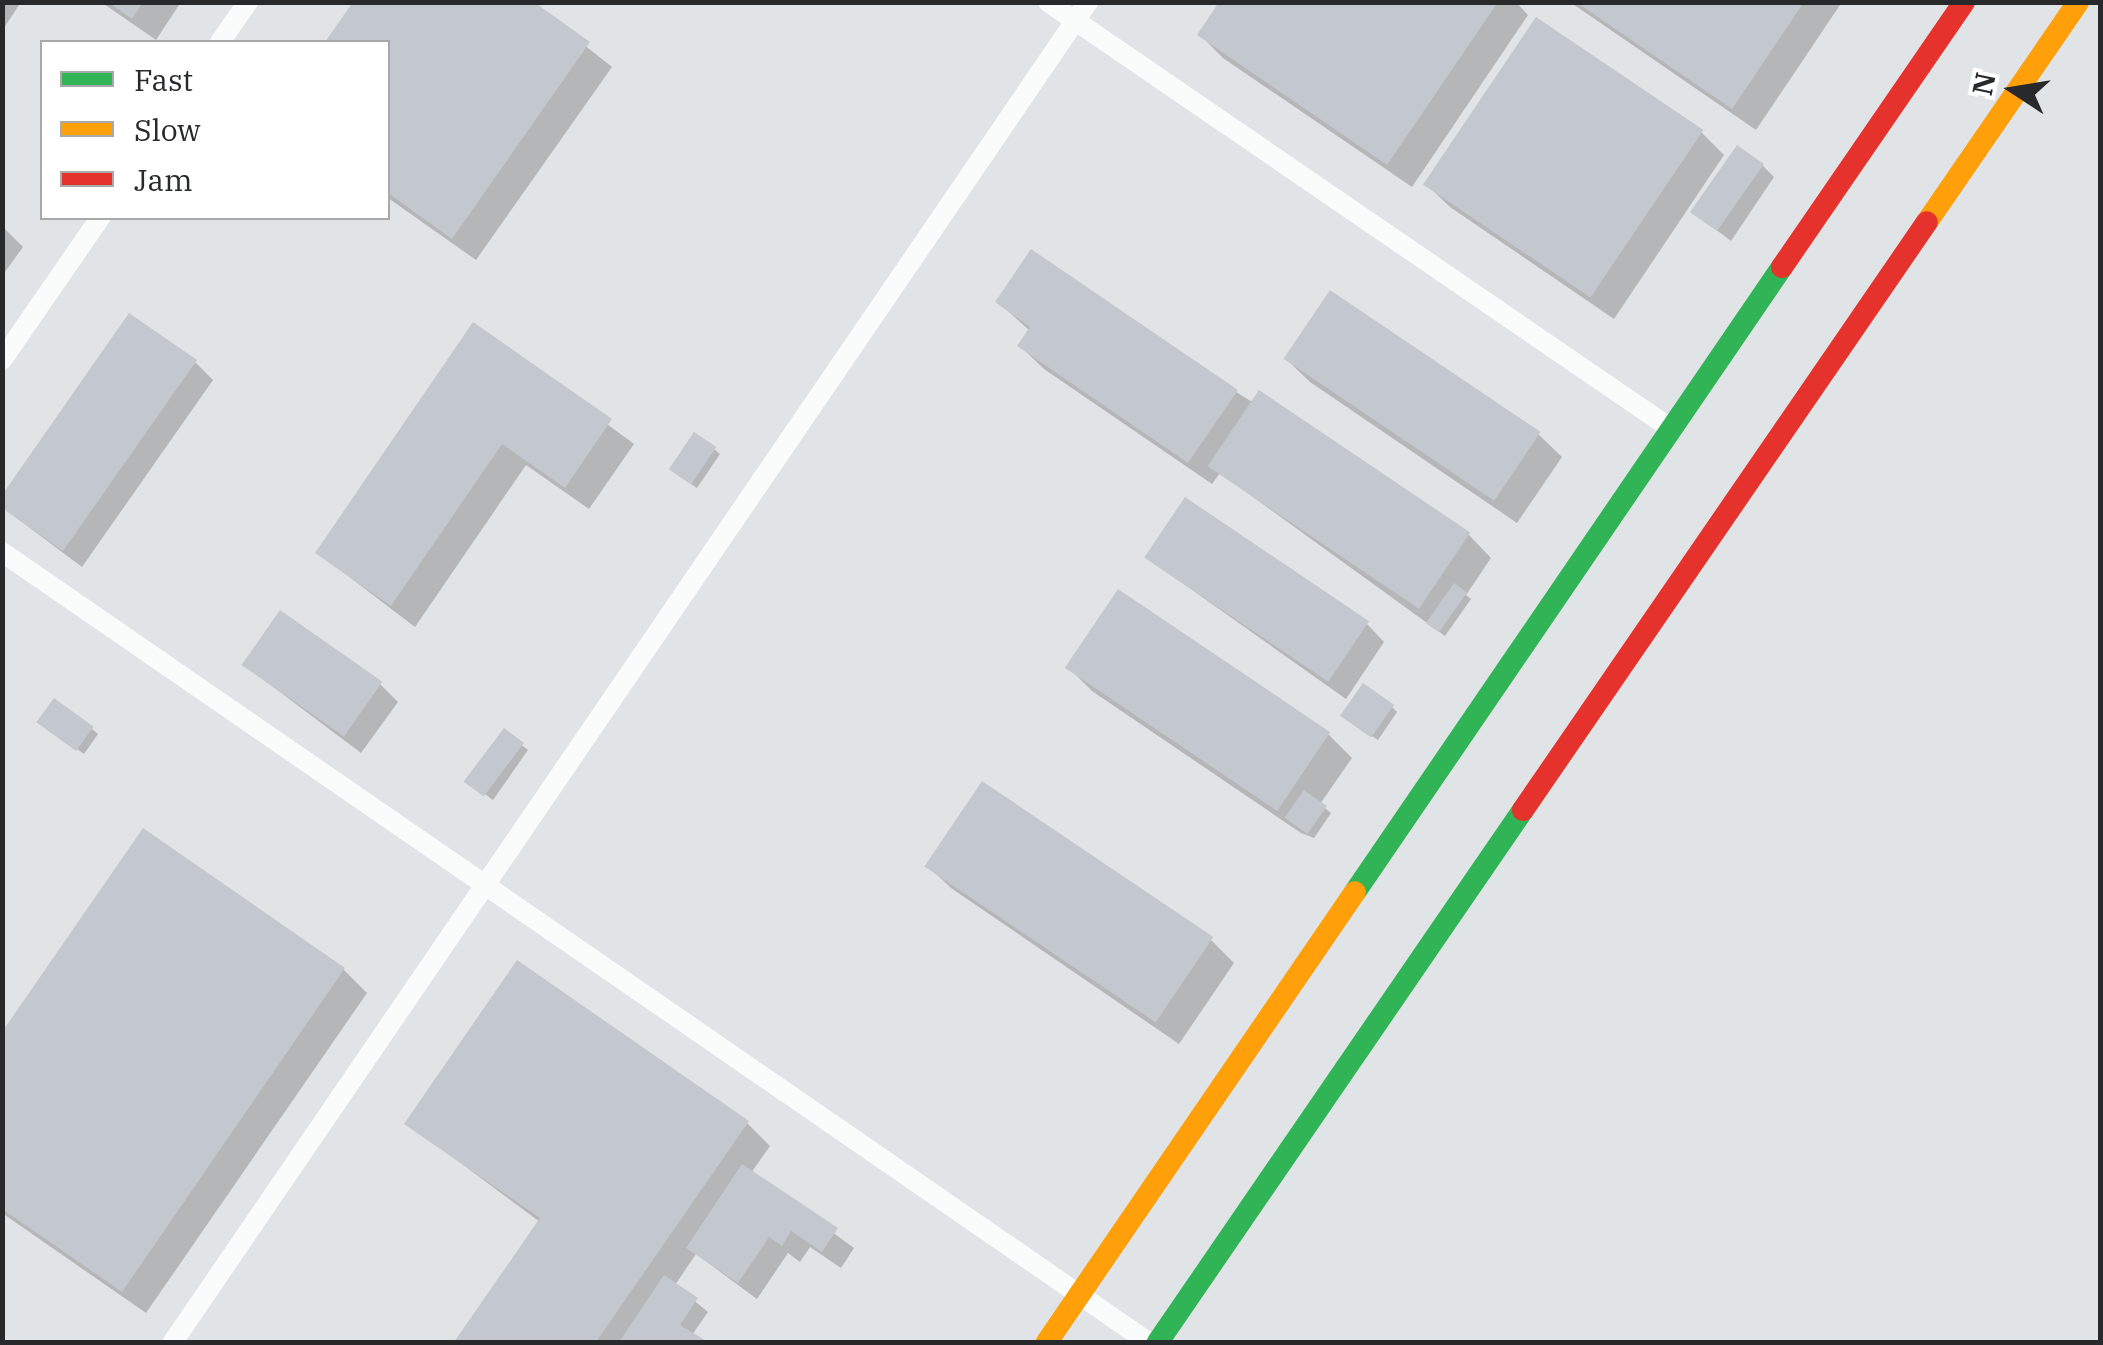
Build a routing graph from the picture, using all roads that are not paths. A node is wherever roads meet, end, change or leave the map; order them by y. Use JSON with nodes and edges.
{"nodes":[{"id":1,"x":248,"y":2,"type":"edge"},
{"id":2,"x":1048,"y":2,"type":"edge"},
{"id":3,"x":1088,"y":2,"type":"edge"},
{"id":4,"x":1964,"y":2,"type":"edge"},
{"id":5,"x":2078,"y":2,"type":"edge"},
{"id":6,"x":1076,"y":22,"type":"junction"},
{"id":7,"x":221,"y":40,"type":"edge"},
{"id":8,"x":99,"y":220,"type":"edge"},
{"id":9,"x":2,"y":360,"type":"edge"},
{"id":10,"x":1671,"y":429,"type":"junction"},
{"id":11,"x":2,"y":552,"type":"edge"},
{"id":12,"x":482,"y":883,"type":"junction"},
{"id":13,"x":1080,"y":1295,"type":"junction"},
{"id":14,"x":173,"y":1342,"type":"edge"},
{"id":15,"x":1047,"y":1342,"type":"edge"},
{"id":16,"x":1148,"y":1342,"type":"edge"},
{"id":17,"x":1158,"y":1342,"type":"edge"}],
"edges":[{"from":1,"to":7,"type":"lane"},
{"from":2,"to":6,"type":"lane"},
{"from":3,"to":6,"type":"lane"},
{"from":4,"to":10,"type":"street"},
{"from":5,"to":17,"type":"street"},
{"from":6,"to":10,"type":"lane"},
{"from":6,"to":12,"type":"lane"},
{"from":8,"to":9,"type":"lane"},
{"from":10,"to":13,"type":"street"},
{"from":11,"to":12,"type":"lane"},
{"from":12,"to":13,"type":"lane"},
{"from":12,"to":14,"type":"lane"},
{"from":13,"to":15,"type":"street"},
{"from":13,"to":16,"type":"lane"}]}
